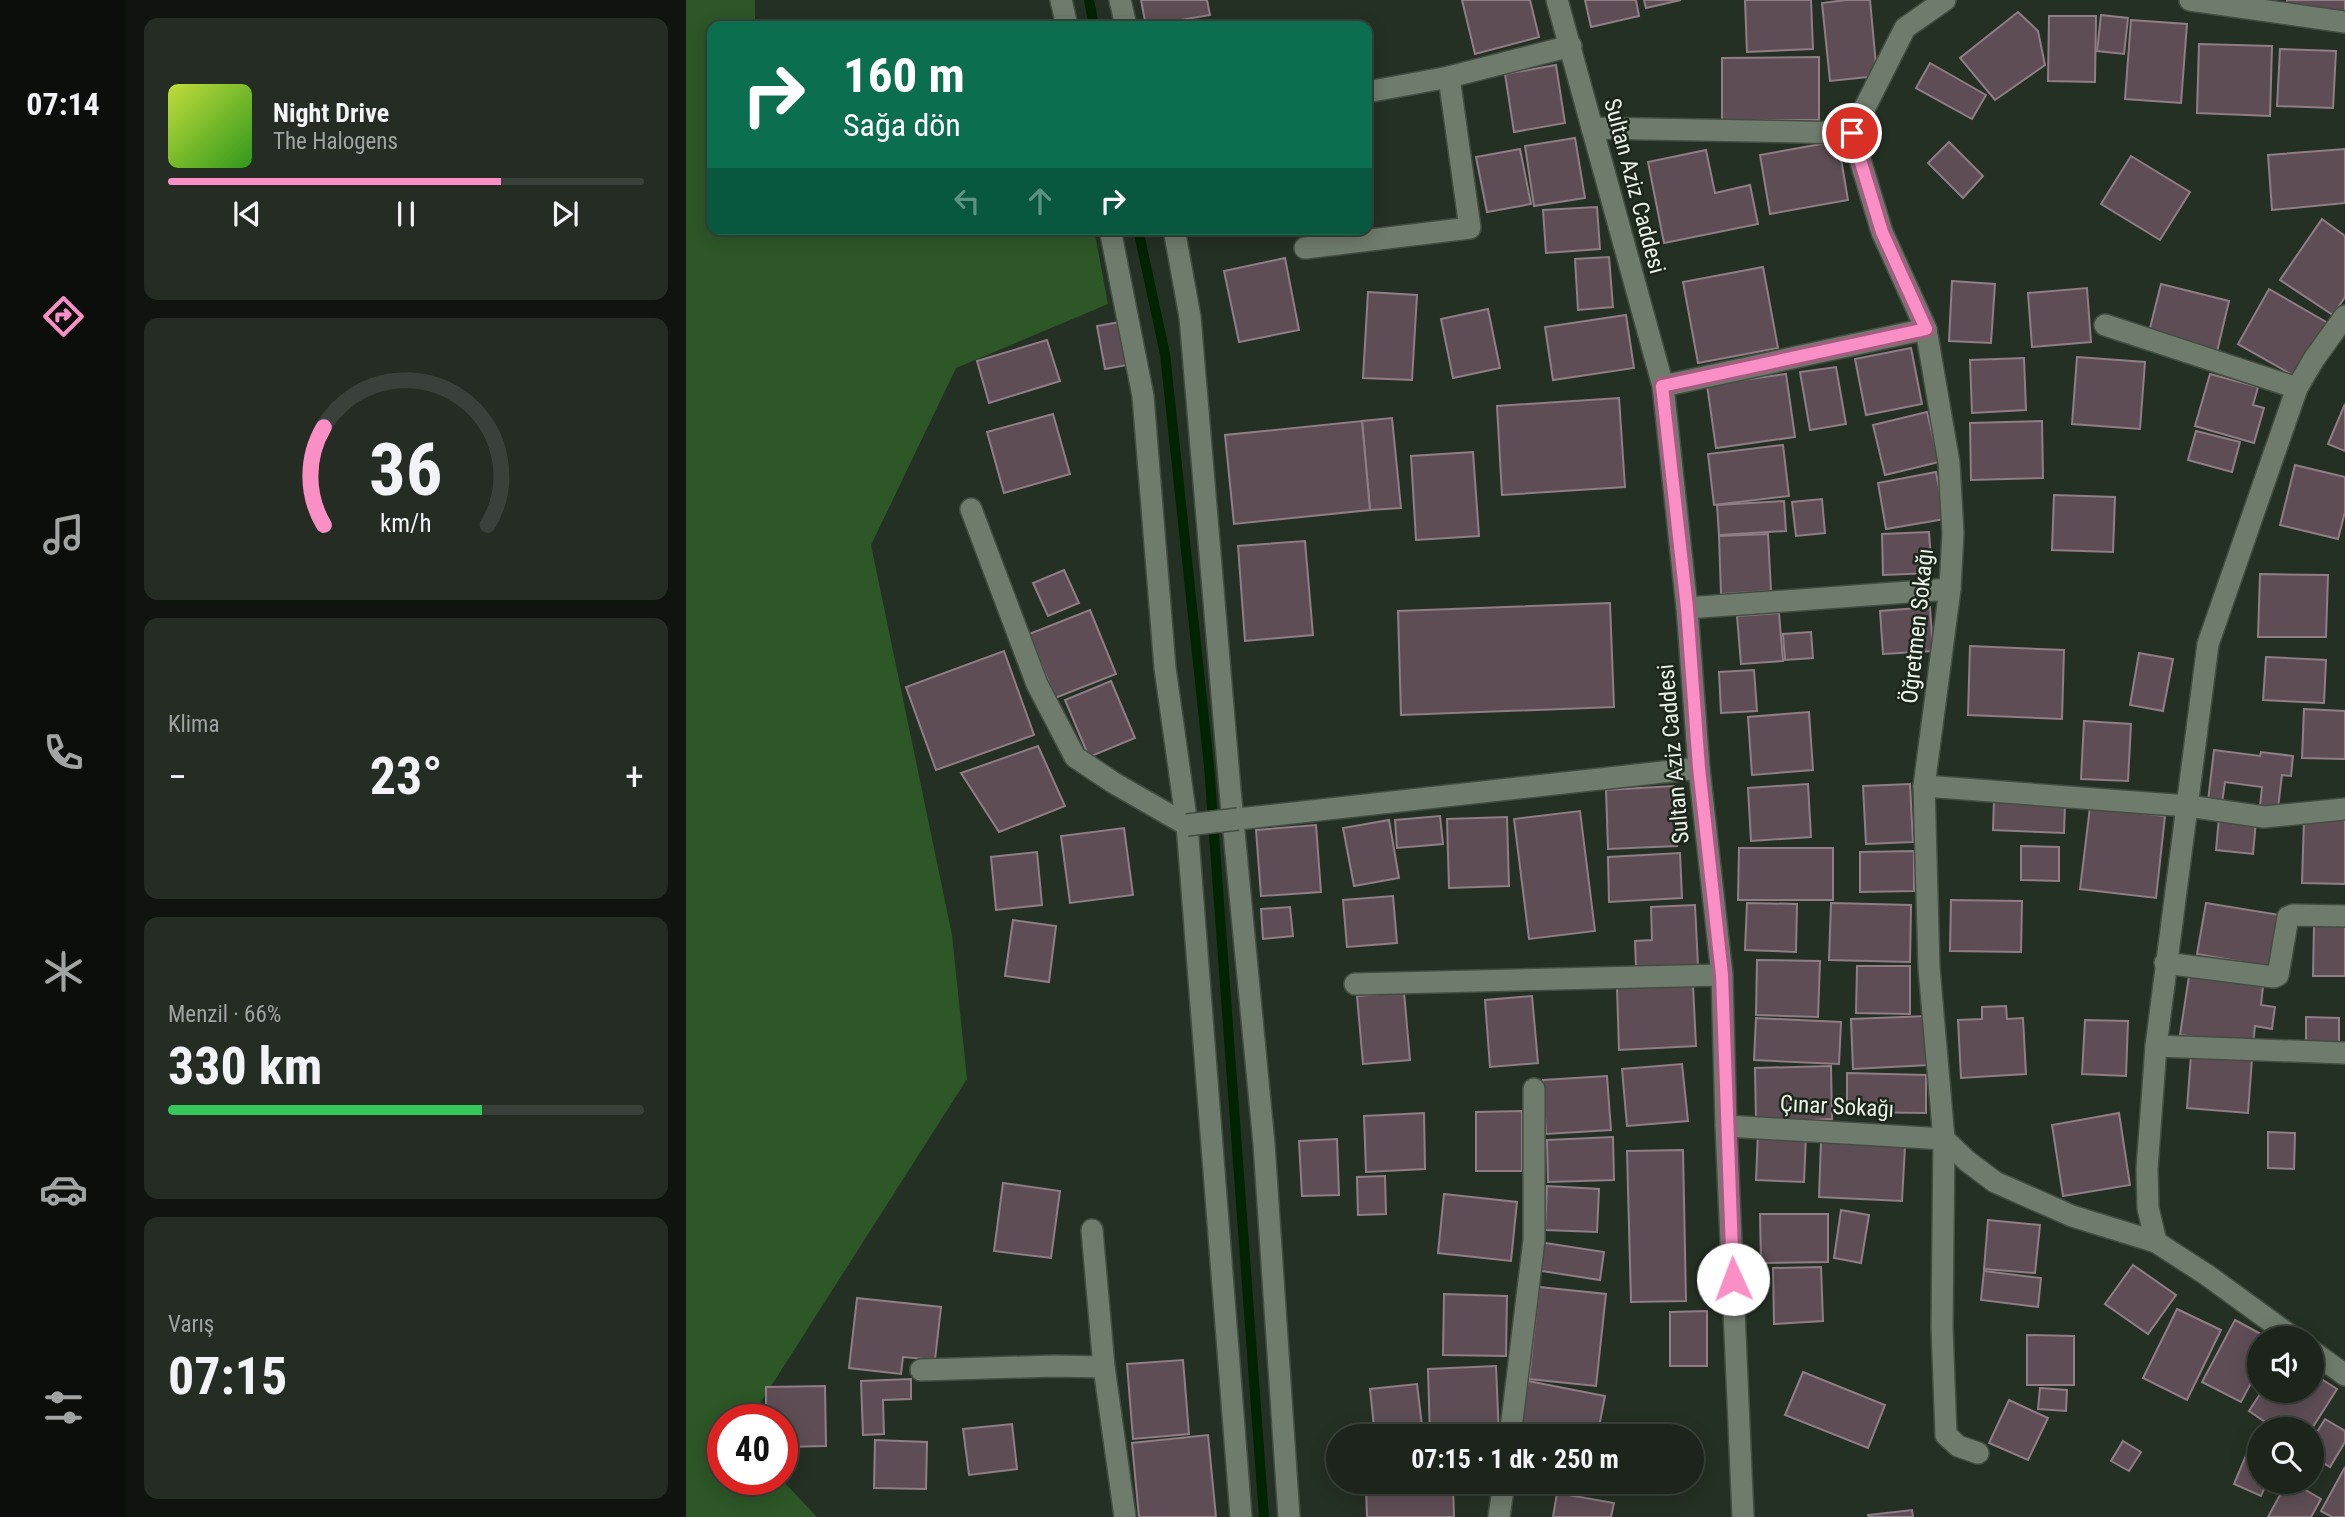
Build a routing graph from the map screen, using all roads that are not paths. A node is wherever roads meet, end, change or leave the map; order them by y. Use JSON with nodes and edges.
{"nodes":[{"id":1,"x":1061,"y":0,"type":"edge"},
{"id":2,"x":1120,"y":0,"type":"edge"},
{"id":3,"x":1557,"y":0,"type":"edge"},
{"id":4,"x":1945,"y":0,"type":"edge"},
{"id":5,"x":2190,"y":0,"type":"edge"},
{"id":6,"x":1067,"y":21,"type":"edge"},
{"id":7,"x":1125,"y":21,"type":"edge"},
{"id":8,"x":2345,"y":22,"type":"edge"},
{"id":9,"x":1571,"y":46,"type":"junction"},
{"id":10,"x":1449,"y":77,"type":"junction"},
{"id":11,"x":1372,"y":91,"type":"edge"},
{"id":12,"x":1592,"y":128,"type":"junction"},
{"id":13,"x":1852,"y":133,"type":"junction"},
{"id":14,"x":1111,"y":235,"type":"edge"},
{"id":15,"x":1175,"y":235,"type":"edge"},
{"id":16,"x":1305,"y":248,"type":"dead end"},
{"id":17,"x":2345,"y":316,"type":"edge"},
{"id":18,"x":2105,"y":325,"type":"dead end"},
{"id":19,"x":1926,"y":329,"type":"junction"},
{"id":20,"x":1662,"y":386,"type":"junction"},
{"id":21,"x":2297,"y":388,"type":"junction"},
{"id":22,"x":971,"y":509,"type":"dead end"},
{"id":23,"x":1950,"y":589,"type":"junction"},
{"id":24,"x":1687,"y":608,"type":"junction"},
{"id":25,"x":1699,"y":768,"type":"junction"},
{"id":26,"x":1924,"y":786,"type":"junction"},
{"id":27,"x":2188,"y":806,"type":"junction"},
{"id":28,"x":2345,"y":808,"type":"edge"},
{"id":29,"x":1187,"y":825,"type":"junction"},
{"id":30,"x":2345,"y":916,"type":"edge"},
{"id":31,"x":2165,"y":963,"type":"junction"},
{"id":32,"x":1722,"y":975,"type":"junction"},
{"id":33,"x":1355,"y":984,"type":"dead end"},
{"id":34,"x":2156,"y":1046,"type":"junction"},
{"id":35,"x":2345,"y":1053,"type":"edge"},
{"id":36,"x":1535,"y":1089,"type":"dead end"},
{"id":37,"x":1726,"y":1126,"type":"junction"},
{"id":38,"x":1944,"y":1139,"type":"junction"},
{"id":39,"x":1092,"y":1230,"type":"dead end"},
{"id":40,"x":2156,"y":1242,"type":"junction"},
{"id":41,"x":2277,"y":1326,"type":"edge"},
{"id":42,"x":2324,"y":1360,"type":"edge"},
{"id":43,"x":1104,"y":1367,"type":"junction"},
{"id":44,"x":922,"y":1370,"type":"dead end"},
{"id":45,"x":2345,"y":1375,"type":"edge"},
{"id":46,"x":1512,"y":1424,"type":"edge"},
{"id":47,"x":1978,"y":1452,"type":"dead end"},
{"id":48,"x":1502,"y":1494,"type":"edge"},
{"id":49,"x":1125,"y":1517,"type":"edge"},
{"id":50,"x":1241,"y":1517,"type":"edge"},
{"id":51,"x":1289,"y":1517,"type":"edge"},
{"id":52,"x":1499,"y":1517,"type":"edge"},
{"id":53,"x":1743,"y":1517,"type":"edge"}],
"edges":[{"from":1,"to":6,"type":"street"},
{"from":2,"to":7,"type":"street"},
{"from":3,"to":9,"type":"street","name":"Sultan Aziz Caddesi"},
{"from":4,"to":13,"type":"street"},
{"from":5,"to":8,"type":"street"},
{"from":9,"to":10,"type":"street"},
{"from":9,"to":12,"type":"street","name":"Sultan Aziz Caddesi"},
{"from":10,"to":11,"type":"street"},
{"from":10,"to":16,"type":"street"},
{"from":12,"to":13,"type":"street"},
{"from":12,"to":20,"type":"street","name":"Sultan Aziz Caddesi"},
{"from":13,"to":19,"type":"street","name":"Öğretmen Sokağı"},
{"from":14,"to":29,"type":"street"},
{"from":15,"to":51,"type":"street"},
{"from":17,"to":21,"type":"street"},
{"from":18,"to":21,"type":"street"},
{"from":19,"to":20,"type":"street"},
{"from":19,"to":23,"type":"street","name":"Öğretmen Sokağı"},
{"from":20,"to":24,"type":"street","name":"Sultan Aziz Caddesi"},
{"from":21,"to":27,"type":"street"},
{"from":22,"to":29,"type":"street"},
{"from":23,"to":24,"type":"street"},
{"from":23,"to":26,"type":"street","name":"Öğretmen Sokağı"},
{"from":24,"to":25,"type":"street","name":"Sultan Aziz Caddesi"},
{"from":25,"to":29,"type":"street","bridge":true},
{"from":25,"to":32,"type":"street","name":"Sultan Aziz Caddesi"},
{"from":26,"to":27,"type":"street"},
{"from":26,"to":38,"type":"street","name":"Öğretmen Sokağı"},
{"from":27,"to":28,"type":"street"},
{"from":27,"to":31,"type":"street"},
{"from":29,"to":50,"type":"street"},
{"from":30,"to":31,"type":"street"},
{"from":31,"to":34,"type":"street"},
{"from":32,"to":33,"type":"street"},
{"from":32,"to":37,"type":"street","name":"Sultan Aziz Caddesi"},
{"from":34,"to":35,"type":"street"},
{"from":34,"to":40,"type":"street"},
{"from":36,"to":46,"type":"street"},
{"from":37,"to":38,"type":"street","name":"Çınar Sokağı"},
{"from":37,"to":53,"type":"street","name":"Sultan Aziz Caddesi"},
{"from":38,"to":40,"type":"street"},
{"from":38,"to":47,"type":"street","name":"Öğretmen Sokağı"},
{"from":39,"to":43,"type":"street"},
{"from":40,"to":41,"type":"street"},
{"from":42,"to":45,"type":"street"},
{"from":43,"to":44,"type":"street"},
{"from":43,"to":49,"type":"street"},
{"from":48,"to":52,"type":"street"}]}
